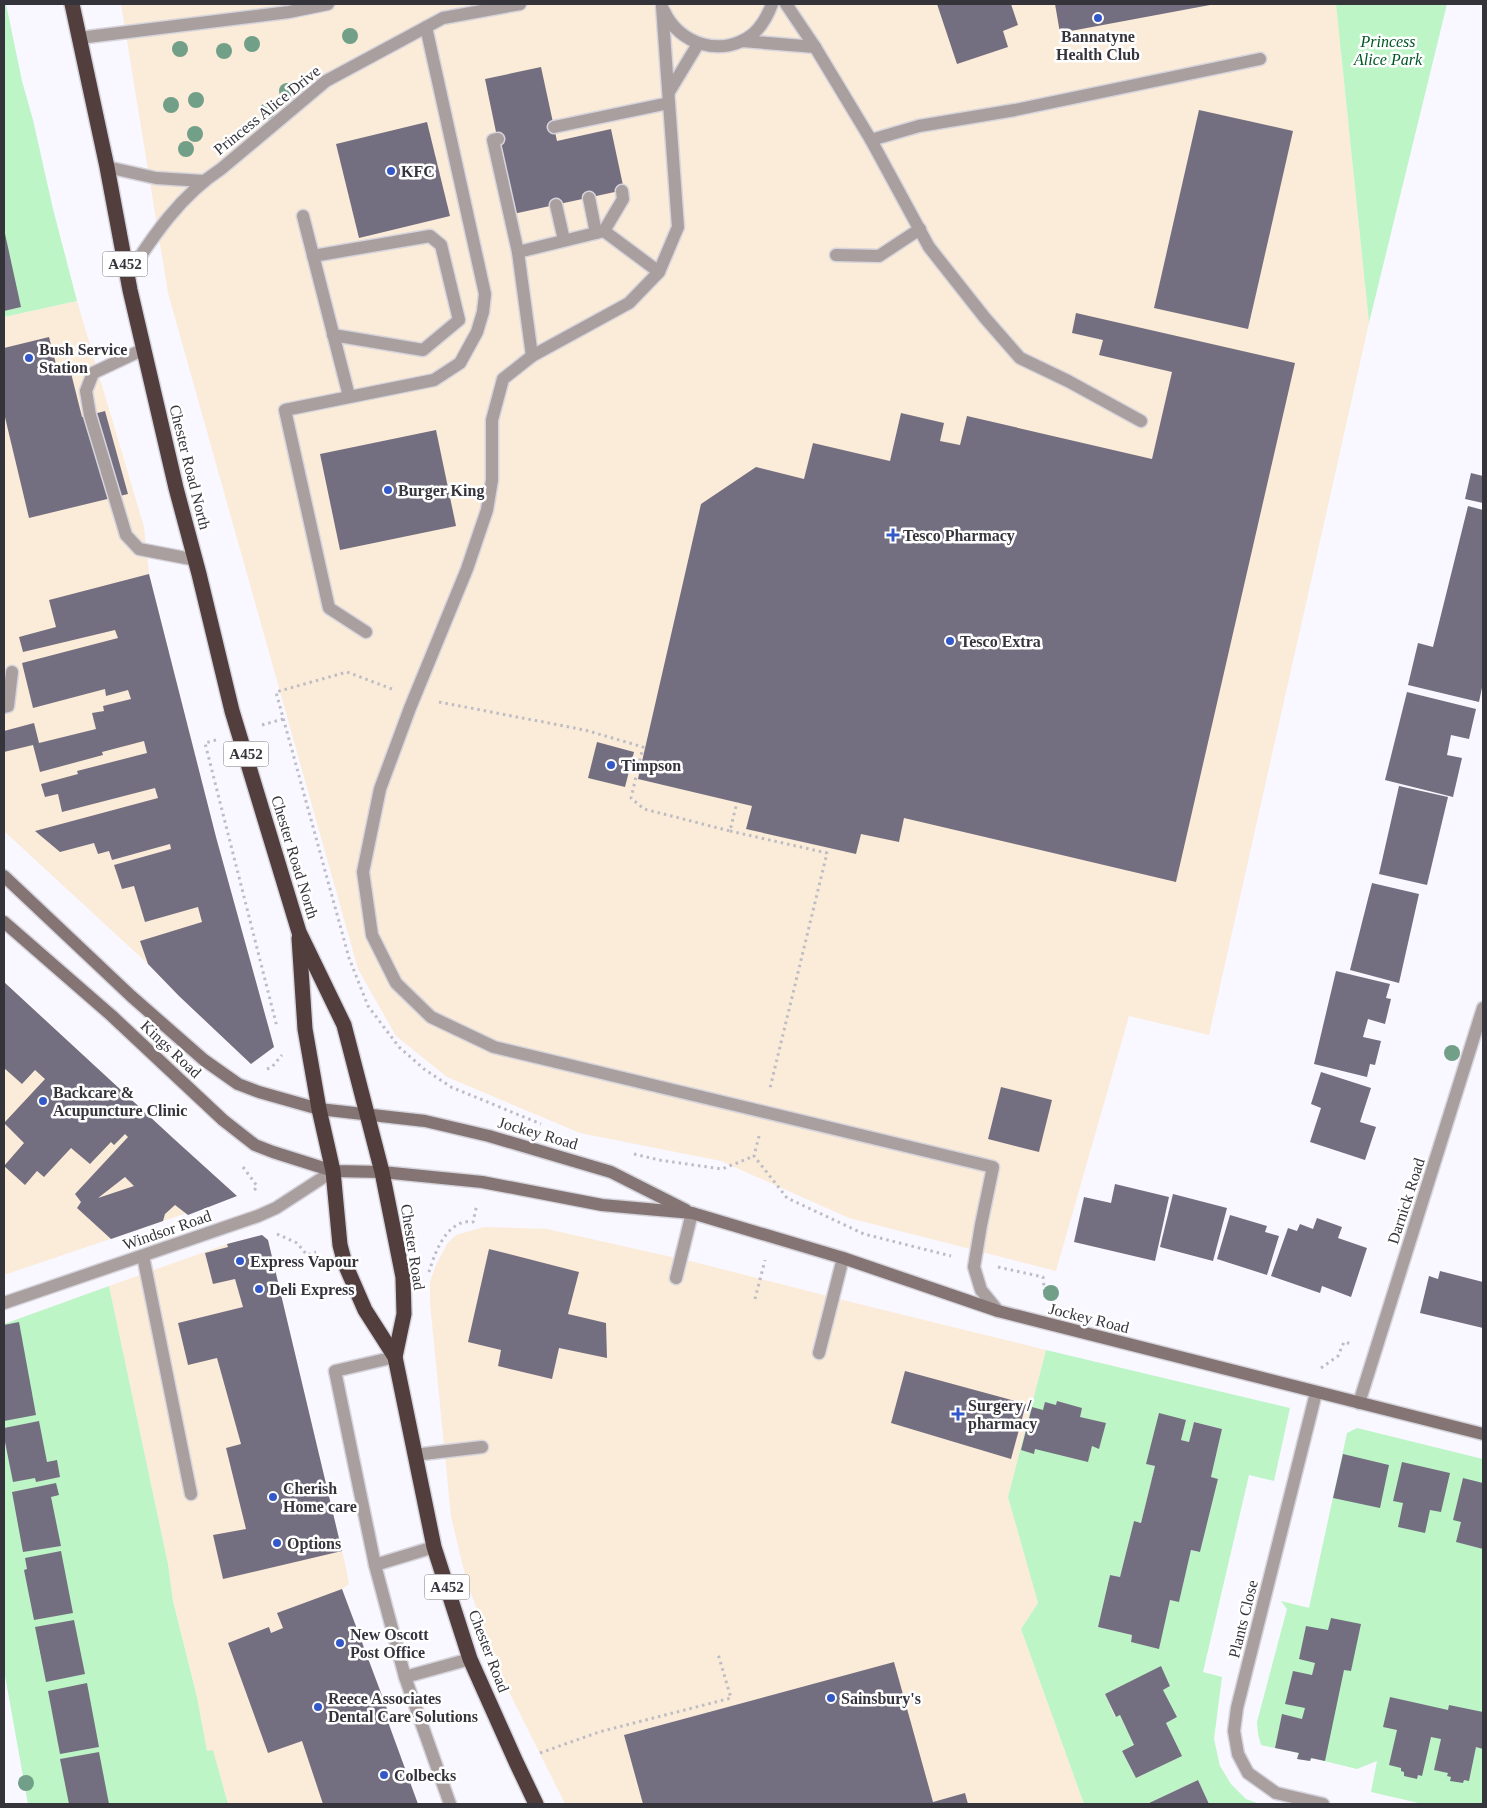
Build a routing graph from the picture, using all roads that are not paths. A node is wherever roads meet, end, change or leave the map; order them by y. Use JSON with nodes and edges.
{"nodes":[{"id":1,"x":72,"y":4,"type":"edge"},
{"id":2,"x":301,"y":4,"type":"edge"},
{"id":3,"x":328,"y":4,"type":"edge"},
{"id":4,"x":520,"y":4,"type":"edge"},
{"id":5,"x":772,"y":4,"type":"edge"},
{"id":6,"x":786,"y":4,"type":"edge"},
{"id":7,"x":662,"y":5,"type":"edge"},
{"id":8,"x":289,"y":12,"type":"junction"},
{"id":9,"x":426,"y":27,"type":"junction"},
{"id":10,"x":79,"y":38,"type":"junction"},
{"id":11,"x":742,"y":41,"type":"junction"},
{"id":12,"x":698,"y":44,"type":"junction"},
{"id":13,"x":815,"y":47,"type":"junction"},
{"id":14,"x":1260,"y":58,"type":"dead end"},
{"id":15,"x":669,"y":97,"type":"junction"},
{"id":16,"x":607,"y":116,"type":"junction"},
{"id":17,"x":572,"y":123,"type":"junction"},
{"id":18,"x":554,"y":127,"type":"dead end"},
{"id":19,"x":610,"y":129,"type":"dead end"},
{"id":20,"x":576,"y":137,"type":"dead end"},
{"id":21,"x":498,"y":139,"type":"dead end"},
{"id":22,"x":871,"y":140,"type":"junction"},
{"id":23,"x":106,"y":167,"type":"junction"},
{"id":24,"x":203,"y":181,"type":"junction"},
{"id":25,"x":622,"y":191,"type":"dead end"},
{"id":26,"x":589,"y":198,"type":"dead end"},
{"id":27,"x":556,"y":204,"type":"dead end"},
{"id":28,"x":303,"y":216,"type":"dead end"},
{"id":29,"x":920,"y":229,"type":"junction"},
{"id":30,"x":600,"y":232,"type":"junction"},
{"id":31,"x":564,"y":240,"type":"junction"},
{"id":32,"x":518,"y":252,"type":"junction"},
{"id":33,"x":836,"y":255,"type":"dead end"},
{"id":34,"x":313,"y":256,"type":"junction"},
{"id":35,"x":658,"y":272,"type":"junction"},
{"id":36,"x":128,"y":275,"type":"junction"},
{"id":37,"x":333,"y":335,"type":"junction"},
{"id":38,"x":144,"y":349,"type":"junction"},
{"id":39,"x":532,"y":356,"type":"junction"},
{"id":40,"x":349,"y":396,"type":"junction"},
{"id":41,"x":1141,"y":421,"type":"dead end"},
{"id":42,"x":196,"y":560,"type":"junction"},
{"id":43,"x":366,"y":632,"type":"dead end"},
{"id":44,"x":12,"y":672,"type":"dead end"},
{"id":45,"x":4,"y":707,"type":"edge"},
{"id":46,"x":4,"y":876,"type":"edge"},
{"id":47,"x":4,"y":922,"type":"edge"},
{"id":48,"x":299,"y":932,"type":"junction"},
{"id":49,"x":1483,"y":1008,"type":"edge"},
{"id":50,"x":319,"y":1109,"type":"junction"},
{"id":51,"x":366,"y":1113,"type":"junction"},
{"id":52,"x":332,"y":1170,"type":"junction"},
{"id":53,"x":382,"y":1172,"type":"junction"},
{"id":54,"x":692,"y":1213,"type":"junction"},
{"id":55,"x":143,"y":1256,"type":"junction"},
{"id":56,"x":842,"y":1258,"type":"junction"},
{"id":57,"x":676,"y":1278,"type":"dead end"},
{"id":58,"x":4,"y":1303,"type":"edge"},
{"id":59,"x":998,"y":1311,"type":"junction"},
{"id":60,"x":819,"y":1353,"type":"dead end"},
{"id":61,"x":395,"y":1358,"type":"junction"},
{"id":62,"x":1316,"y":1393,"type":"junction"},
{"id":63,"x":1359,"y":1403,"type":"junction"},
{"id":64,"x":1483,"y":1434,"type":"edge"},
{"id":65,"x":482,"y":1447,"type":"dead end"},
{"id":66,"x":414,"y":1455,"type":"junction"},
{"id":67,"x":191,"y":1494,"type":"dead end"},
{"id":68,"x":434,"y":1547,"type":"junction"},
{"id":69,"x":375,"y":1565,"type":"junction"},
{"id":70,"x":470,"y":1658,"type":"junction"},
{"id":71,"x":406,"y":1677,"type":"junction"},
{"id":72,"x":450,"y":1804,"type":"edge"},
{"id":73,"x":536,"y":1804,"type":"edge"},
{"id":74,"x":1323,"y":1804,"type":"edge"}],
"edges":[{"from":1,"to":10,"type":"highway","name":"Chester Road North","number":"A452"},
{"from":2,"to":8,"type":"street"},
{"from":3,"to":8,"type":"street"},
{"from":4,"to":9,"type":"street","name":"Princess Alice Drive"},
{"from":5,"to":11,"type":"street"},
{"from":6,"to":13,"type":"street"},
{"from":7,"to":12,"type":"street"},
{"from":7,"to":15,"type":"street"},
{"from":8,"to":10,"type":"street"},
{"from":9,"to":24,"type":"street","name":"Princess Alice Drive"},
{"from":9,"to":40,"type":"street"},
{"from":10,"to":23,"type":"highway","name":"Chester Road North","number":"A452"},
{"from":11,"to":12,"type":"street"},
{"from":11,"to":13,"type":"street"},
{"from":12,"to":15,"type":"street"},
{"from":13,"to":22,"type":"street"},
{"from":14,"to":22,"type":"street"},
{"from":15,"to":16,"type":"street"},
{"from":15,"to":35,"type":"street"},
{"from":16,"to":17,"type":"street"},
{"from":16,"to":19,"type":"street"},
{"from":17,"to":18,"type":"street"},
{"from":17,"to":20,"type":"street"},
{"from":21,"to":32,"type":"street"},
{"from":22,"to":29,"type":"street"},
{"from":23,"to":24,"type":"street"},
{"from":23,"to":36,"type":"highway","name":"Chester Road North","number":"A452"},
{"from":24,"to":36,"type":"street","name":"Princess Alice Drive"},
{"from":25,"to":30,"type":"street"},
{"from":26,"to":30,"type":"street"},
{"from":27,"to":31,"type":"street"},
{"from":28,"to":34,"type":"street"},
{"from":29,"to":33,"type":"street"},
{"from":29,"to":41,"type":"street"},
{"from":30,"to":31,"type":"street"},
{"from":30,"to":35,"type":"street"},
{"from":31,"to":32,"type":"street"},
{"from":32,"to":39,"type":"street"},
{"from":34,"to":37,"type":"street"},
{"from":34,"to":37,"type":"street"},
{"from":35,"to":39,"type":"street"},
{"from":36,"to":38,"type":"highway","name":"Chester Road North","number":"A452"},
{"from":37,"to":40,"type":"street"},
{"from":38,"to":42,"type":"highway","name":"Chester Road North","number":"A452"},
{"from":38,"to":42,"type":"street"},
{"from":39,"to":59,"type":"street"},
{"from":40,"to":43,"type":"street"},
{"from":42,"to":48,"type":"highway","name":"Chester Road North","number":"A452"},
{"from":44,"to":45,"type":"street"},
{"from":46,"to":50,"type":"main road","name":"Kings Road"},
{"from":47,"to":52,"type":"main road","name":"Kings Road"},
{"from":48,"to":50,"type":"highway","name":"Chester Road North","number":"A452"},
{"from":48,"to":51,"type":"highway","name":"Chester Road North","number":"A452"},
{"from":49,"to":63,"type":"street","name":"Darnick Road"},
{"from":50,"to":51,"type":"main road","name":"Kings Road"},
{"from":50,"to":52,"type":"highway","number":"A452"},
{"from":51,"to":53,"type":"highway","number":"A452"},
{"from":51,"to":54,"type":"main road","name":"Jockey Road"},
{"from":52,"to":53,"type":"main road","name":"Kings Road"},
{"from":52,"to":55,"type":"street","name":"Windsor Road"},
{"from":52,"to":61,"type":"highway","name":"Chester Road","number":"A452"},
{"from":53,"to":54,"type":"main road","name":"Jockey Road"},
{"from":53,"to":61,"type":"highway","name":"Chester Road","number":"A452"},
{"from":54,"to":56,"type":"main road","name":"Jockey Road"},
{"from":54,"to":57,"type":"street"},
{"from":55,"to":58,"type":"street","name":"Windsor Road"},
{"from":55,"to":67,"type":"street"},
{"from":56,"to":59,"type":"main road","name":"Jockey Road"},
{"from":56,"to":60,"type":"street"},
{"from":59,"to":62,"type":"main road","name":"Jockey Road"},
{"from":61,"to":66,"type":"highway","name":"Chester Road","number":"A452"},
{"from":61,"to":69,"type":"street"},
{"from":62,"to":63,"type":"main road","name":"Jockey Road"},
{"from":62,"to":74,"type":"street","name":"Plants Close"},
{"from":63,"to":64,"type":"main road","name":"Jockey Road"},
{"from":65,"to":66,"type":"street"},
{"from":66,"to":68,"type":"highway","name":"Chester Road","number":"A452"},
{"from":68,"to":69,"type":"street"},
{"from":68,"to":70,"type":"highway","name":"Chester Road","number":"A452"},
{"from":69,"to":71,"type":"street"},
{"from":70,"to":71,"type":"street"},
{"from":70,"to":73,"type":"highway","name":"Chester Road","number":"A452"},
{"from":71,"to":72,"type":"street"}]}
